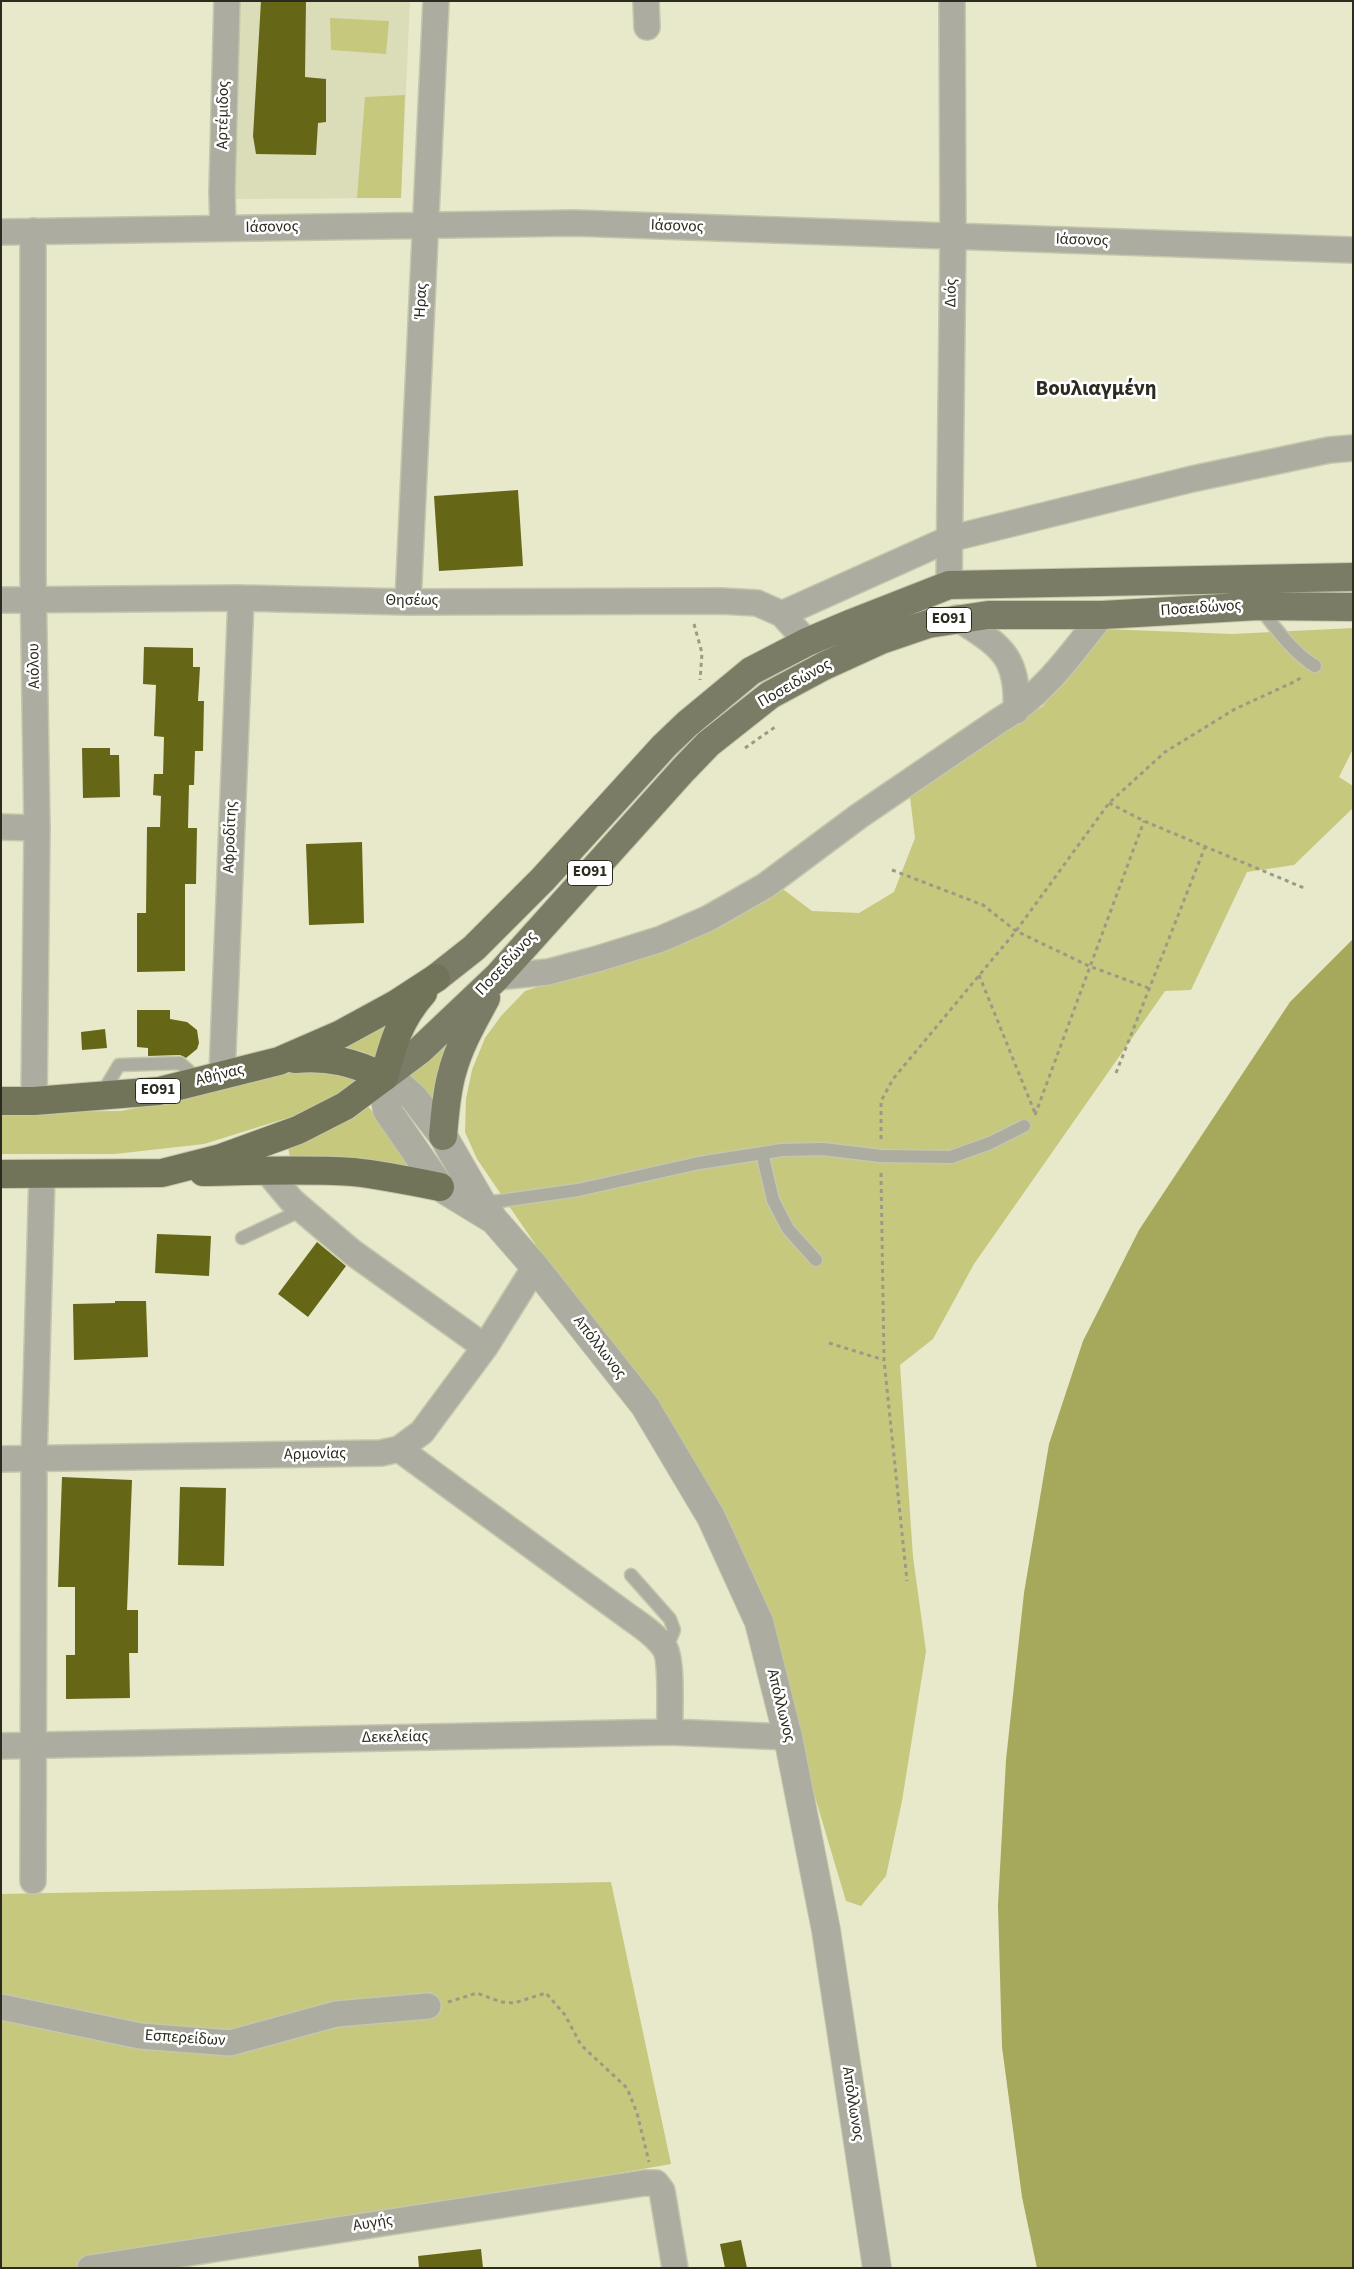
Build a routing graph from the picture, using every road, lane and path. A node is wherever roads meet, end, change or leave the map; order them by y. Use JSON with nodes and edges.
{"nodes":[{"id":1,"x":227,"y":1,"type":"edge"},
{"id":2,"x":436,"y":1,"type":"edge"},
{"id":3,"x":646,"y":1,"type":"edge"},
{"id":4,"x":952,"y":1,"type":"edge"},
{"id":5,"x":647,"y":27,"type":"dead end"},
{"id":6,"x":425,"y":225,"type":"junction"},
{"id":7,"x":223,"y":228,"type":"junction"},
{"id":8,"x":1,"y":232,"type":"edge"},
{"id":9,"x":33,"y":232,"type":"junction"},
{"id":10,"x":953,"y":236,"type":"junction"},
{"id":11,"x":1353,"y":250,"type":"edge"},
{"id":12,"x":1353,"y":448,"type":"edge"},
{"id":13,"x":949,"y":539,"type":"junction"},
{"id":14,"x":1353,"y":577,"type":"edge"},
{"id":15,"x":949,"y":585,"type":"junction"},
{"id":16,"x":241,"y":598,"type":"junction"},
{"id":17,"x":34,"y":599,"type":"junction"},
{"id":18,"x":1,"y":600,"type":"edge"},
{"id":19,"x":687,"y":600,"type":"junction"},
{"id":20,"x":408,"y":602,"type":"junction"},
{"id":21,"x":1258,"y":606,"type":"junction"},
{"id":22,"x":1352,"y":608,"type":"edge"},
{"id":23,"x":782,"y":614,"type":"junction"},
{"id":24,"x":1102,"y":615,"type":"junction"},
{"id":25,"x":957,"y":618,"type":"junction"},
{"id":26,"x":807,"y":642,"type":"junction"},
{"id":27,"x":1315,"y":666,"type":"joint"},
{"id":28,"x":700,"y":680,"type":"dead end"},
{"id":29,"x":1016,"y":711,"type":"junction"},
{"id":30,"x":775,"y":727,"type":"dead end"},
{"id":31,"x":750,"y":745,"type":"dead end"},
{"id":32,"x":1109,"y":803,"type":"junction"},
{"id":33,"x":1144,"y":821,"type":"junction"},
{"id":34,"x":1,"y":827,"type":"edge"},
{"id":35,"x":37,"y":828,"type":"junction"},
{"id":36,"x":1205,"y":847,"type":"junction"},
{"id":37,"x":892,"y":870,"type":"dead end"},
{"id":38,"x":1304,"y":888,"type":"dead end"},
{"id":39,"x":1016,"y":931,"type":"junction"},
{"id":40,"x":1089,"y":966,"type":"junction"},
{"id":41,"x":979,"y":975,"type":"junction"},
{"id":42,"x":497,"y":977,"type":"junction"},
{"id":43,"x":436,"y":978,"type":"junction"},
{"id":44,"x":1151,"y":989,"type":"junction"},
{"id":45,"x":396,"y":1004,"type":"joint"},
{"id":46,"x":278,"y":1061,"type":"junction"},
{"id":47,"x":1116,"y":1073,"type":"dead end"},
{"id":48,"x":384,"y":1077,"type":"junction"},
{"id":49,"x":211,"y":1078,"type":"junction"},
{"id":50,"x":1,"y":1101,"type":"edge"},
{"id":51,"x":34,"y":1101,"type":"junction"},
{"id":52,"x":1036,"y":1114,"type":"junction"},
{"id":53,"x":1024,"y":1126,"type":"joint"},
{"id":54,"x":443,"y":1136,"type":"junction"},
{"id":55,"x":762,"y":1153,"type":"junction"},
{"id":56,"x":881,"y":1156,"type":"junction"},
{"id":57,"x":267,"y":1170,"type":"junction"},
{"id":58,"x":162,"y":1173,"type":"junction"},
{"id":59,"x":1,"y":1174,"type":"edge"},
{"id":60,"x":42,"y":1175,"type":"junction"},
{"id":61,"x":440,"y":1187,"type":"junction"},
{"id":62,"x":302,"y":1210,"type":"junction"},
{"id":63,"x":487,"y":1210,"type":"junction"},
{"id":64,"x":242,"y":1238,"type":"dead end"},
{"id":65,"x":816,"y":1260,"type":"dead end"},
{"id":66,"x":535,"y":1267,"type":"junction"},
{"id":67,"x":829,"y":1343,"type":"dead end"},
{"id":68,"x":485,"y":1347,"type":"junction"},
{"id":69,"x":884,"y":1360,"type":"junction"},
{"id":70,"x":398,"y":1449,"type":"junction"},
{"id":71,"x":1,"y":1459,"type":"edge"},
{"id":72,"x":34,"y":1459,"type":"junction"},
{"id":73,"x":631,"y":1575,"type":"dead end"},
{"id":74,"x":907,"y":1581,"type":"dead end"},
{"id":75,"x":666,"y":1649,"type":"junction"},
{"id":76,"x":670,"y":1732,"type":"junction"},
{"id":77,"x":788,"y":1737,"type":"junction"},
{"id":78,"x":1,"y":1746,"type":"edge"},
{"id":79,"x":34,"y":1746,"type":"junction"},
{"id":80,"x":33,"y":1880,"type":"dead end"},
{"id":81,"x":428,"y":2006,"type":"joint"},
{"id":82,"x":1,"y":2007,"type":"edge"},
{"id":83,"x":656,"y":2183,"type":"junction"},
{"id":84,"x":90,"y":2268,"type":"edge"},
{"id":85,"x":675,"y":2268,"type":"edge"},
{"id":86,"x":877,"y":2268,"type":"edge"}],
"edges":[{"from":1,"to":7,"type":"street","name":"Αρτέμιδος"},
{"from":2,"to":6,"type":"street","name":"Ήρας"},
{"from":3,"to":5,"type":"street"},
{"from":4,"to":10,"type":"street","name":"Διός"},
{"from":6,"to":7,"type":"street","name":"Ιάσονος"},
{"from":6,"to":10,"type":"street","name":"Ιάσονος"},
{"from":6,"to":20,"type":"street","name":"Ήρας"},
{"from":7,"to":9,"type":"street","name":"Ιάσονος"},
{"from":8,"to":9,"type":"street","name":"Ιάσονος"},
{"from":9,"to":17,"type":"street","name":"Αιόλου"},
{"from":10,"to":11,"type":"street","name":"Ιάσονος"},
{"from":10,"to":13,"type":"street","name":"Διός"},
{"from":12,"to":13,"type":"street"},
{"from":13,"to":15,"type":"street","name":"Διός"},
{"from":13,"to":23,"type":"street"},
{"from":14,"to":15,"type":"main road","name":"Ποσειδώνος","number":"ΕΟ91"},
{"from":15,"to":26,"type":"main road","name":"Ποσειδώνος","number":"ΕΟ91"},
{"from":16,"to":17,"type":"street","name":"Θησέως"},
{"from":16,"to":20,"type":"street","name":"Θησέως"},
{"from":16,"to":49,"type":"street","name":"Αφροδίτης"},
{"from":17,"to":18,"type":"street","name":"Θησέως"},
{"from":17,"to":35,"type":"street","name":"Αιόλου"},
{"from":19,"to":20,"type":"street","name":"Θησέως"},
{"from":19,"to":23,"type":"street","name":"Θησέως"},
{"from":19,"to":28,"type":"path"},
{"from":21,"to":22,"type":"main road","name":"Ποσειδώνος","number":"ΕΟ91"},
{"from":21,"to":24,"type":"main road","name":"Ποσειδώνος","number":"ΕΟ91"},
{"from":21,"to":27,"type":"lane"},
{"from":23,"to":26,"type":"street","name":"Θησέως"},
{"from":24,"to":25,"type":"main road","name":"Ποσειδώνος","number":"ΕΟ91"},
{"from":24,"to":29,"type":"street"},
{"from":25,"to":29,"type":"street"},
{"from":25,"to":42,"type":"main road","name":"Ποσειδώνος","number":"ΕΟ91"},
{"from":26,"to":43,"type":"main road","name":"Ποσειδώνος","number":"ΕΟ91"},
{"from":27,"to":32,"type":"path"},
{"from":29,"to":42,"type":"street"},
{"from":30,"to":31,"type":"path"},
{"from":32,"to":33,"type":"path"},
{"from":32,"to":39,"type":"path"},
{"from":33,"to":36,"type":"path"},
{"from":33,"to":40,"type":"path"},
{"from":34,"to":35,"type":"street"},
{"from":35,"to":51,"type":"street","name":"Αιόλου"},
{"from":36,"to":38,"type":"path"},
{"from":36,"to":44,"type":"path"},
{"from":37,"to":39,"type":"path"},
{"from":39,"to":40,"type":"path"},
{"from":39,"to":41,"type":"path"},
{"from":40,"to":44,"type":"path"},
{"from":40,"to":52,"type":"path"},
{"from":41,"to":52,"type":"path"},
{"from":41,"to":56,"type":"path"},
{"from":42,"to":48,"type":"main road","name":"Ποσειδώνος","number":"ΕΟ91"},
{"from":42,"to":54,"type":"main road"},
{"from":43,"to":45,"type":"highway","name":"Ποσειδώνος","number":"ΕΟ91"},
{"from":43,"to":48,"type":"highway"},
{"from":44,"to":47,"type":"path"},
{"from":45,"to":46,"type":"highway","name":"Αθήνας","number":"ΕΟ91"},
{"from":46,"to":48,"type":"highway"},
{"from":46,"to":49,"type":"highway","name":"Αθήνας","number":"ΕΟ91"},
{"from":48,"to":54,"type":"street"},
{"from":48,"to":58,"type":"highway","number":"ΕΟ91"},
{"from":48,"to":61,"type":"street"},
{"from":49,"to":51,"type":"highway","name":"Αθήνας","number":"ΕΟ91"},
{"from":50,"to":51,"type":"highway","name":"Αθήνας","number":"ΕΟ91"},
{"from":52,"to":53,"type":"path"},
{"from":53,"to":56,"type":"lane"},
{"from":54,"to":63,"type":"street"},
{"from":55,"to":56,"type":"lane"},
{"from":55,"to":63,"type":"lane"},
{"from":55,"to":65,"type":"lane"},
{"from":56,"to":69,"type":"path"},
{"from":57,"to":58,"type":"highway"},
{"from":57,"to":61,"type":"highway"},
{"from":57,"to":62,"type":"street"},
{"from":58,"to":60,"type":"highway","number":"ΕΟ91"},
{"from":59,"to":60,"type":"highway","number":"ΕΟ91"},
{"from":60,"to":72,"type":"street"},
{"from":61,"to":63,"type":"street"},
{"from":62,"to":64,"type":"lane"},
{"from":62,"to":68,"type":"street"},
{"from":63,"to":66,"type":"street","name":"Απόλλωνος"},
{"from":66,"to":68,"type":"street","name":"Αρμονίας"},
{"from":66,"to":77,"type":"street","name":"Απόλλωνος"},
{"from":67,"to":69,"type":"path"},
{"from":68,"to":70,"type":"street","name":"Αρμονίας"},
{"from":69,"to":74,"type":"path"},
{"from":70,"to":72,"type":"street","name":"Αρμονίας"},
{"from":70,"to":75,"type":"street"},
{"from":71,"to":72,"type":"street","name":"Αρμονίας"},
{"from":72,"to":79,"type":"street"},
{"from":73,"to":75,"type":"lane"},
{"from":75,"to":76,"type":"street"},
{"from":76,"to":77,"type":"street","name":"Δεκελείας"},
{"from":76,"to":79,"type":"street","name":"Δεκελείας"},
{"from":77,"to":86,"type":"street","name":"Απόλλωνος"},
{"from":78,"to":79,"type":"street","name":"Δεκελείας"},
{"from":79,"to":80,"type":"street"},
{"from":81,"to":82,"type":"street","name":"Εσπερείδων"},
{"from":81,"to":83,"type":"path"},
{"from":83,"to":84,"type":"street","name":"Αυγής"},
{"from":83,"to":85,"type":"street"}]}
